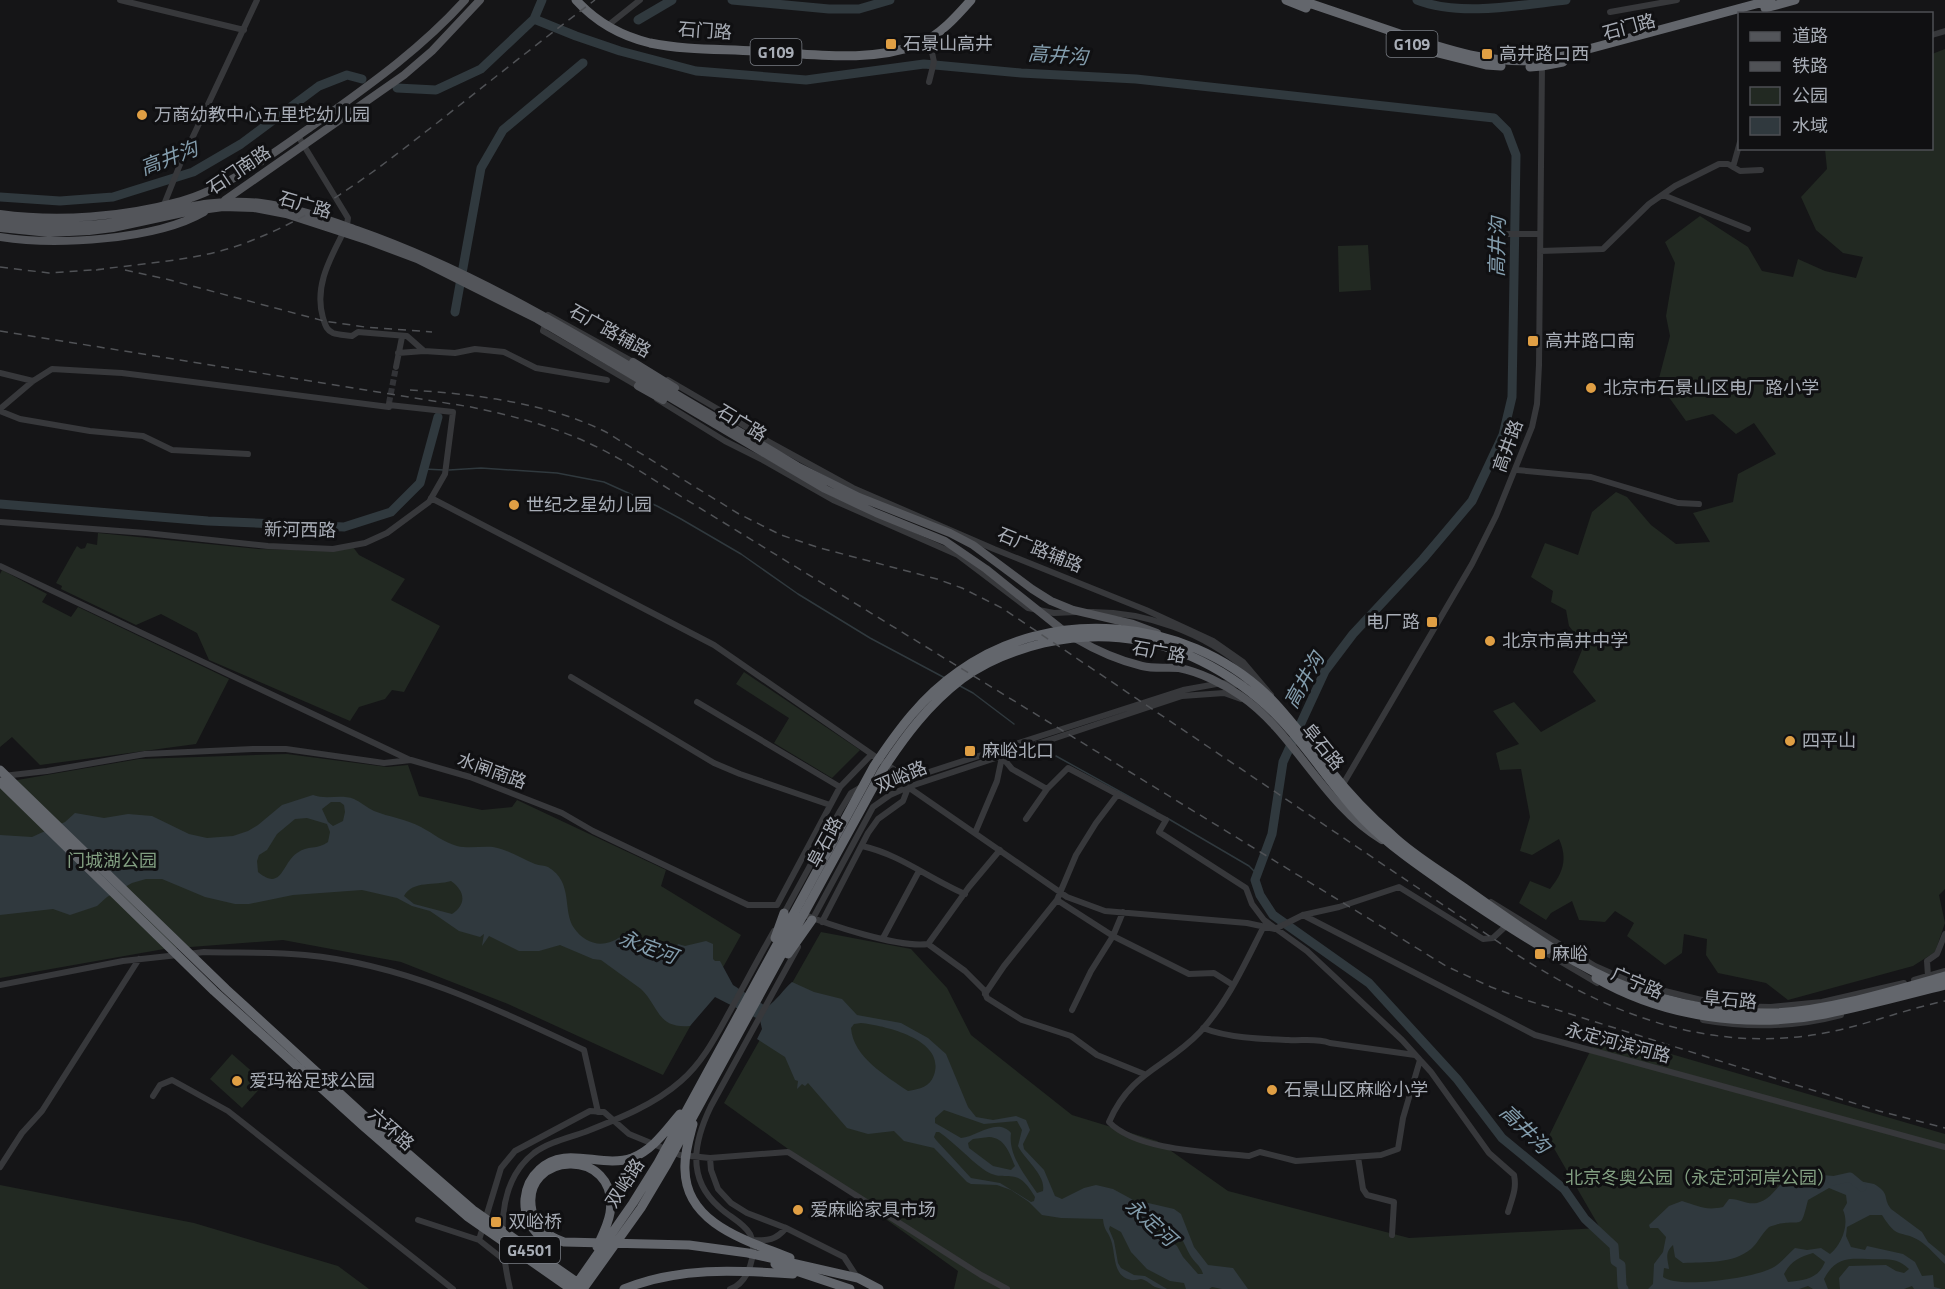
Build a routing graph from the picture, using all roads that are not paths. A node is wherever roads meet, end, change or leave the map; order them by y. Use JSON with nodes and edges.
{"nodes":[{"id":1,"x":120,"y":0,"type":"edge"},
{"id":2,"x":257,"y":0,"type":"edge"},
{"id":3,"x":480,"y":0,"type":"edge"},
{"id":4,"x":576,"y":0,"type":"edge"},
{"id":5,"x":584,"y":0,"type":"edge"},
{"id":6,"x":640,"y":0,"type":"edge"},
{"id":7,"x":966,"y":0,"type":"edge"},
{"id":8,"x":971,"y":0,"type":"edge"},
{"id":9,"x":1286,"y":0,"type":"edge"},
{"id":10,"x":1300,"y":0,"type":"edge"},
{"id":11,"x":1677,"y":0,"type":"edge"},
{"id":12,"x":1771,"y":0,"type":"edge"},
{"id":13,"x":1795,"y":0,"type":"edge"},
{"id":14,"x":463,"y":1,"type":"edge"},
{"id":15,"x":1610,"y":12,"type":"dead end"},
{"id":16,"x":1752,"y":12,"type":"edge"},
{"id":17,"x":1738,"y":15,"type":"edge"},
{"id":18,"x":611,"y":23,"type":"junction"},
{"id":19,"x":244,"y":30,"type":"junction"},
{"id":20,"x":928,"y":37,"type":"junction"},
{"id":21,"x":1541,"y":63,"type":"junction"},
{"id":22,"x":929,"y":82,"type":"dead end"},
{"id":23,"x":298,"y":136,"type":"junction"},
{"id":24,"x":303,"y":145,"type":"junction"},
{"id":25,"x":1738,"y":149,"type":"edge"},
{"id":26,"x":1733,"y":167,"type":"junction"},
{"id":27,"x":1761,"y":170,"type":"dead end"},
{"id":28,"x":1663,"y":195,"type":"junction"},
{"id":29,"x":164,"y":205,"type":"junction"},
{"id":30,"x":0,"y":214,"type":"edge"},
{"id":31,"x":0,"y":222,"type":"edge"},
{"id":32,"x":0,"y":228,"type":"edge"},
{"id":33,"x":154,"y":229,"type":"junction"},
{"id":34,"x":1748,"y":229,"type":"dead end"},
{"id":35,"x":1498,"y":233,"type":"dead end"},
{"id":36,"x":1537,"y":234,"type":"junction"},
{"id":37,"x":0,"y":237,"type":"edge"},
{"id":38,"x":1540,"y":251,"type":"junction"},
{"id":39,"x":402,"y":337,"type":"junction"},
{"id":40,"x":591,"y":347,"type":"junction"},
{"id":41,"x":424,"y":351,"type":"junction"},
{"id":42,"x":398,"y":353,"type":"junction"},
{"id":43,"x":633,"y":362,"type":"junction"},
{"id":44,"x":396,"y":367,"type":"tunnel mouth"},
{"id":45,"x":0,"y":373,"type":"edge"},
{"id":46,"x":607,"y":380,"type":"dead end"},
{"id":47,"x":33,"y":381,"type":"junction"},
{"id":48,"x":638,"y":386,"type":"junction"},
{"id":49,"x":0,"y":410,"type":"edge"},
{"id":50,"x":714,"y":417,"type":"junction"},
{"id":51,"x":748,"y":445,"type":"junction"},
{"id":52,"x":248,"y":454,"type":"dead end"},
{"id":53,"x":1516,"y":470,"type":"junction"},
{"id":54,"x":431,"y":498,"type":"junction"},
{"id":55,"x":1699,"y":504,"type":"dead end"},
{"id":56,"x":0,"y":522,"type":"edge"},
{"id":57,"x":947,"y":537,"type":"junction"},
{"id":58,"x":0,"y":566,"type":"edge"},
{"id":59,"x":1137,"y":606,"type":"junction"},
{"id":60,"x":1134,"y":616,"type":"junction"},
{"id":61,"x":1177,"y":640,"type":"junction"},
{"id":62,"x":571,"y":677,"type":"dead end"},
{"id":63,"x":1242,"y":686,"type":"junction"},
{"id":64,"x":697,"y":702,"type":"dead end"},
{"id":65,"x":1287,"y":714,"type":"junction"},
{"id":66,"x":871,"y":754,"type":"junction"},
{"id":67,"x":1002,"y":757,"type":"junction"},
{"id":68,"x":411,"y":760,"type":"junction"},
{"id":69,"x":0,"y":770,"type":"edge"},
{"id":70,"x":899,"y":773,"type":"junction"},
{"id":71,"x":0,"y":776,"type":"edge"},
{"id":72,"x":0,"y":782,"type":"edge"},
{"id":73,"x":1344,"y":785,"type":"junction"},
{"id":74,"x":840,"y":787,"type":"junction"},
{"id":75,"x":908,"y":787,"type":"junction"},
{"id":76,"x":1047,"y":789,"type":"junction"},
{"id":77,"x":1118,"y":794,"type":"junction"},
{"id":78,"x":1335,"y":796,"type":"junction"},
{"id":79,"x":830,"y":805,"type":"junction"},
{"id":80,"x":1026,"y":819,"type":"dead end"},
{"id":81,"x":975,"y":833,"type":"junction"},
{"id":82,"x":862,"y":846,"type":"junction"},
{"id":83,"x":1392,"y":846,"type":"junction"},
{"id":84,"x":1000,"y":850,"type":"junction"},
{"id":85,"x":919,"y":871,"type":"junction"},
{"id":86,"x":1059,"y":892,"type":"junction"},
{"id":87,"x":965,"y":894,"type":"junction"},
{"id":88,"x":1057,"y":900,"type":"junction"},
{"id":89,"x":777,"y":904,"type":"junction"},
{"id":90,"x":1123,"y":912,"type":"junction"},
{"id":91,"x":784,"y":914,"type":"junction"},
{"id":92,"x":1303,"y":915,"type":"junction"},
{"id":93,"x":817,"y":921,"type":"junction"},
{"id":94,"x":1264,"y":926,"type":"junction"},
{"id":95,"x":1506,"y":926,"type":"junction"},
{"id":96,"x":1275,"y":929,"type":"junction"},
{"id":97,"x":1945,"y":934,"type":"edge"},
{"id":98,"x":1113,"y":936,"type":"junction"},
{"id":99,"x":883,"y":938,"type":"junction"},
{"id":100,"x":928,"y":944,"type":"junction"},
{"id":101,"x":139,"y":959,"type":"junction"},
{"id":102,"x":766,"y":963,"type":"junction"},
{"id":103,"x":1945,"y":974,"type":"edge"},
{"id":104,"x":1928,"y":976,"type":"junction"},
{"id":105,"x":769,"y":980,"type":"junction"},
{"id":106,"x":0,"y":985,"type":"edge"},
{"id":107,"x":1233,"y":986,"type":"junction"},
{"id":108,"x":1945,"y":986,"type":"edge"},
{"id":109,"x":986,"y":994,"type":"junction"},
{"id":110,"x":1072,"y":1010,"type":"dead end"},
{"id":111,"x":1203,"y":1028,"type":"junction"},
{"id":112,"x":1417,"y":1057,"type":"junction"},
{"id":113,"x":1144,"y":1074,"type":"junction"},
{"id":114,"x":153,"y":1096,"type":"dead end"},
{"id":115,"x":692,"y":1101,"type":"junction"},
{"id":116,"x":697,"y":1110,"type":"junction"},
{"id":117,"x":597,"y":1112,"type":"junction"},
{"id":118,"x":1945,"y":1146,"type":"edge"},
{"id":119,"x":1358,"y":1157,"type":"junction"},
{"id":120,"x":710,"y":1158,"type":"junction"},
{"id":121,"x":0,"y":1167,"type":"edge"},
{"id":122,"x":529,"y":1191,"type":"junction"},
{"id":123,"x":637,"y":1205,"type":"junction"},
{"id":124,"x":1509,"y":1212,"type":"dead end"},
{"id":125,"x":470,"y":1214,"type":"junction"},
{"id":126,"x":418,"y":1220,"type":"dead end"},
{"id":127,"x":786,"y":1228,"type":"junction"},
{"id":128,"x":1392,"y":1236,"type":"dead end"},
{"id":129,"x":479,"y":1240,"type":"junction"},
{"id":130,"x":752,"y":1240,"type":"junction"},
{"id":131,"x":763,"y":1255,"type":"junction"},
{"id":132,"x":503,"y":1259,"type":"junction"},
{"id":133,"x":813,"y":1271,"type":"junction"},
{"id":134,"x":584,"y":1274,"type":"junction"},
{"id":135,"x":858,"y":1278,"type":"junction"},
{"id":136,"x":453,"y":1289,"type":"edge"},
{"id":137,"x":510,"y":1289,"type":"edge"},
{"id":138,"x":572,"y":1289,"type":"edge"},
{"id":139,"x":585,"y":1289,"type":"edge"},
{"id":140,"x":624,"y":1289,"type":"edge"},
{"id":141,"x":730,"y":1289,"type":"edge"},
{"id":142,"x":850,"y":1289,"type":"edge"},
{"id":143,"x":879,"y":1289,"type":"edge"},
{"id":144,"x":1007,"y":1289,"type":"edge"}],
"edges":[{"from":1,"to":19,"type":"street"},
{"from":2,"to":19,"type":"street"},
{"from":3,"to":24,"type":"main road","name":"石门南路"},
{"from":4,"to":20,"type":"highway","name":"石门路","number":"G109"},
{"from":5,"to":18,"type":"highway","name":"石门路","number":"G109"},
{"from":6,"to":18,"type":"street"},
{"from":7,"to":20,"type":"highway","name":"石门路","number":"G109"},
{"from":8,"to":20,"type":"highway","name":"石门路","number":"G109"},
{"from":9,"to":21,"type":"highway","name":"石门路","number":"G109"},
{"from":10,"to":21,"type":"highway","name":"石门路","number":"G109"},
{"from":11,"to":15,"type":"street"},
{"from":12,"to":21,"type":"highway","name":"石门路","number":"G109"},
{"from":13,"to":16,"type":"highway"},
{"from":14,"to":23,"type":"main road","name":"石门南路"},
{"from":17,"to":21,"type":"highway","name":"石门路","number":"G109"},
{"from":18,"to":20,"type":"highway","name":"石门路","number":"G109"},
{"from":19,"to":29,"type":"street"},
{"from":20,"to":22,"type":"street"},
{"from":21,"to":36,"type":"street","name":"高井路"},
{"from":23,"to":24,"type":"street"},
{"from":23,"to":29,"type":"main road","name":"石门南路"},
{"from":24,"to":33,"type":"main road","name":"石门南路"},
{"from":24,"to":39,"type":"street"},
{"from":25,"to":26,"type":"street"},
{"from":26,"to":27,"type":"street"},
{"from":26,"to":28,"type":"street"},
{"from":28,"to":34,"type":"street"},
{"from":28,"to":38,"type":"street"},
{"from":29,"to":30,"type":"main road","name":"石门南路"},
{"from":29,"to":33,"type":"street"},
{"from":31,"to":40,"type":"main road","name":"石广路"},
{"from":32,"to":40,"type":"main road","name":"石广路"},
{"from":33,"to":37,"type":"main road","name":"石门南路"},
{"from":35,"to":36,"type":"street"},
{"from":36,"to":38,"type":"street","name":"高井路"},
{"from":38,"to":53,"type":"street","name":"高井路"},
{"from":39,"to":41,"type":"street"},
{"from":39,"to":42,"type":"street"},
{"from":40,"to":50,"type":"main road","name":"石广路"},
{"from":40,"to":51,"type":"main road","name":"石广路"},
{"from":41,"to":42,"type":"street"},
{"from":41,"to":46,"type":"street"},
{"from":42,"to":44,"type":"street"},
{"from":43,"to":48,"type":"street","name":"石广路辅路"},
{"from":43,"to":50,"type":"main road"},
{"from":43,"to":59,"type":"street","name":"石广路辅路"},
{"from":45,"to":47,"type":"street"},
{"from":47,"to":49,"type":"street"},
{"from":47,"to":54,"type":"street","name":"新河西路"},
{"from":48,"to":51,"type":"main road"},
{"from":48,"to":60,"type":"street","name":"石广路辅路"},
{"from":49,"to":52,"type":"street"},
{"from":50,"to":57,"type":"main road","name":"石广路"},
{"from":51,"to":57,"type":"main road","name":"石广路"},
{"from":53,"to":55,"type":"street"},
{"from":53,"to":73,"type":"street","name":"高井路"},
{"from":54,"to":56,"type":"street","name":"新河西路"},
{"from":54,"to":66,"type":"street"},
{"from":57,"to":61,"type":"main road","name":"石广路"},
{"from":57,"to":83,"type":"main road","name":"石广路"},
{"from":58,"to":68,"type":"street"},
{"from":59,"to":60,"type":"street"},
{"from":59,"to":65,"type":"street","name":"石广路辅路"},
{"from":60,"to":63,"type":"street","name":"石广路辅路"},
{"from":61,"to":102,"type":"highway","name":"阜石路"},
{"from":61,"to":103,"type":"highway","name":"阜石路"},
{"from":62,"to":79,"type":"street"},
{"from":63,"to":65,"type":"street","name":"双峪路"},
{"from":63,"to":70,"type":"street","name":"双峪路"},
{"from":64,"to":74,"type":"street"},
{"from":65,"to":73,"type":"street","name":"双峪路"},
{"from":66,"to":70,"type":"street"},
{"from":66,"to":74,"type":"street"},
{"from":67,"to":75,"type":"street","name":"双峪路"},
{"from":67,"to":76,"type":"street"},
{"from":67,"to":78,"type":"street","name":"双峪路"},
{"from":67,"to":81,"type":"street"},
{"from":68,"to":71,"type":"street","name":"水闸南路"},
{"from":68,"to":89,"type":"street","name":"水闸南路"},
{"from":69,"to":125,"type":"highway","number":"G4501"},
{"from":70,"to":75,"type":"street"},
{"from":70,"to":91,"type":"street","name":"双峪路"},
{"from":72,"to":125,"type":"highway","name":"六环路","number":"G4501"},
{"from":73,"to":78,"type":"street","name":"高井路"},
{"from":73,"to":104,"type":"street","name":"广宁路"},
{"from":74,"to":79,"type":"street"},
{"from":75,"to":81,"type":"street"},
{"from":75,"to":82,"type":"street"},
{"from":75,"to":93,"type":"street","name":"双峪路"},
{"from":76,"to":77,"type":"street"},
{"from":76,"to":80,"type":"street"},
{"from":77,"to":86,"type":"street"},
{"from":77,"to":96,"type":"street"},
{"from":78,"to":95,"type":"street","name":"广宁路"},
{"from":79,"to":89,"type":"street"},
{"from":81,"to":84,"type":"street"},
{"from":82,"to":85,"type":"street"},
{"from":82,"to":93,"type":"street"},
{"from":83,"to":105,"type":"highway","name":"阜石路"},
{"from":83,"to":108,"type":"highway","name":"阜石路"},
{"from":84,"to":86,"type":"street"},
{"from":84,"to":87,"type":"street"},
{"from":85,"to":87,"type":"street"},
{"from":85,"to":99,"type":"street"},
{"from":86,"to":88,"type":"street"},
{"from":86,"to":90,"type":"street"},
{"from":87,"to":100,"type":"street"},
{"from":88,"to":98,"type":"street"},
{"from":88,"to":109,"type":"street"},
{"from":89,"to":93,"type":"street"},
{"from":90,"to":94,"type":"street"},
{"from":90,"to":98,"type":"street"},
{"from":91,"to":102,"type":"highway"},
{"from":91,"to":132,"type":"street","name":"双峪路"},
{"from":92,"to":95,"type":"street"},
{"from":92,"to":96,"type":"street"},
{"from":92,"to":118,"type":"street","name":"永定河滨河路"},
{"from":93,"to":99,"type":"street"},
{"from":93,"to":105,"type":"highway"},
{"from":93,"to":130,"type":"street","name":"双峪路"},
{"from":94,"to":96,"type":"street"},
{"from":94,"to":107,"type":"street"},
{"from":95,"to":108,"type":"street","name":"广宁路"},
{"from":96,"to":112,"type":"street"},
{"from":97,"to":104,"type":"street"},
{"from":98,"to":107,"type":"street"},
{"from":98,"to":110,"type":"street"},
{"from":99,"to":100,"type":"street"},
{"from":100,"to":109,"type":"street"},
{"from":101,"to":106,"type":"street"},
{"from":101,"to":117,"type":"street"},
{"from":101,"to":121,"type":"street"},
{"from":102,"to":115,"type":"highway","name":"双峪路"},
{"from":103,"to":104,"type":"street","name":"广宁路"},
{"from":105,"to":116,"type":"highway","name":"双峪路"},
{"from":107,"to":111,"type":"street"},
{"from":109,"to":113,"type":"street"},
{"from":111,"to":112,"type":"street"},
{"from":111,"to":113,"type":"street"},
{"from":112,"to":119,"type":"street"},
{"from":112,"to":124,"type":"street"},
{"from":113,"to":119,"type":"street"},
{"from":114,"to":136,"type":"street"},
{"from":115,"to":122,"type":"highway"},
{"from":115,"to":123,"type":"highway","name":"双峪路"},
{"from":116,"to":123,"type":"highway","name":"双峪路"},
{"from":116,"to":131,"type":"highway"},
{"from":117,"to":120,"type":"street"},
{"from":117,"to":129,"type":"street"},
{"from":119,"to":128,"type":"street"},
{"from":120,"to":127,"type":"street"},
{"from":120,"to":144,"type":"street"},
{"from":122,"to":131,"type":"highway"},
{"from":122,"to":134,"type":"highway"},
{"from":123,"to":134,"type":"highway","name":"双峪路"},
{"from":123,"to":139,"type":"highway","name":"双峪路"},
{"from":125,"to":138,"type":"highway","number":"G4501"},
{"from":125,"to":139,"type":"highway","number":"G4501"},
{"from":126,"to":129,"type":"street"},
{"from":127,"to":130,"type":"street"},
{"from":127,"to":135,"type":"street"},
{"from":129,"to":132,"type":"street"},
{"from":130,"to":141,"type":"street"},
{"from":131,"to":133,"type":"highway"},
{"from":132,"to":137,"type":"street"},
{"from":133,"to":135,"type":"highway"},
{"from":133,"to":140,"type":"highway"},
{"from":133,"to":142,"type":"highway"},
{"from":134,"to":138,"type":"highway","name":"双峪路"},
{"from":135,"to":143,"type":"highway"}]}
